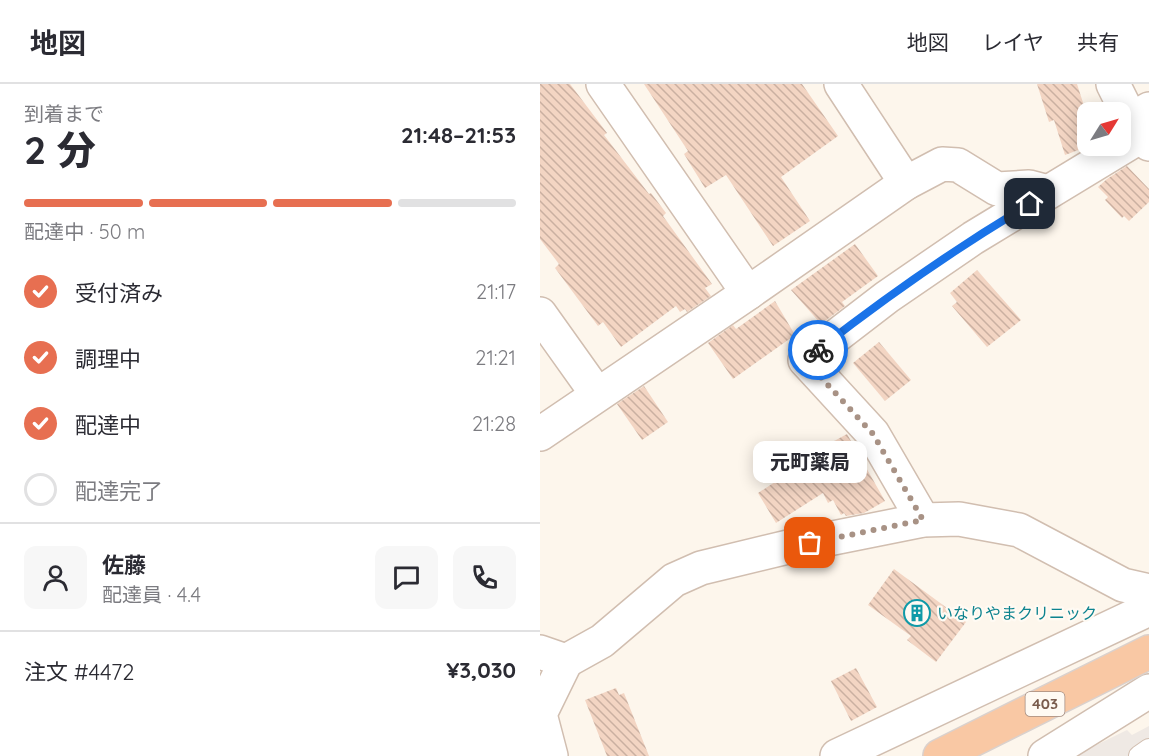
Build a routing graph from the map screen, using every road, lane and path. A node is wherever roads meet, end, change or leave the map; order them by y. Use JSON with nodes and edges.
{"nodes":[{"id":1,"x":603,"y":84,"type":"edge"},
{"id":2,"x":841,"y":84,"type":"edge"},
{"id":3,"x":1113,"y":84,"type":"edge"},
{"id":4,"x":1142,"y":127,"type":"edge"},
{"id":5,"x":906,"y":183,"type":"junction"},
{"id":6,"x":1048,"y":192,"type":"junction"},
{"id":7,"x":748,"y":293,"type":"junction"},
{"id":8,"x":540,"y":314,"type":"edge"},
{"id":9,"x":597,"y":394,"type":"junction"},
{"id":10,"x":540,"y":434,"type":"edge"},
{"id":11,"x":923,"y":520,"type":"junction"},
{"id":12,"x":1149,"y":591,"type":"edge"},
{"id":13,"x":1149,"y":609,"type":"edge"},
{"id":14,"x":1149,"y":652,"type":"edge"},
{"id":15,"x":553,"y":656,"type":"edge"},
{"id":16,"x":1149,"y":691,"type":"edge"},
{"id":17,"x":1149,"y":749,"type":"edge"},
{"id":18,"x":551,"y":756,"type":"edge"},
{"id":19,"x":837,"y":756,"type":"edge"},
{"id":20,"x":940,"y":756,"type":"edge"},
{"id":21,"x":1045,"y":756,"type":"edge"},
{"id":22,"x":1138,"y":756,"type":"edge"}],
"edges":[{"from":1,"to":7,"type":"street"},
{"from":2,"to":5,"type":"street"},
{"from":3,"to":4,"type":"street"},
{"from":4,"to":6,"type":"street"},
{"from":5,"to":6,"type":"street"},
{"from":5,"to":7,"type":"street"},
{"from":6,"to":11,"type":"street"},
{"from":7,"to":9,"type":"street"},
{"from":8,"to":9,"type":"street"},
{"from":9,"to":10,"type":"street"},
{"from":11,"to":12,"type":"street"},
{"from":11,"to":15,"type":"street"},
{"from":13,"to":19,"type":"street"},
{"from":14,"to":20,"type":"highway","number":"403"},
{"from":15,"to":18,"type":"street"},
{"from":16,"to":21,"type":"street"},
{"from":17,"to":22,"type":"lane"}]}
